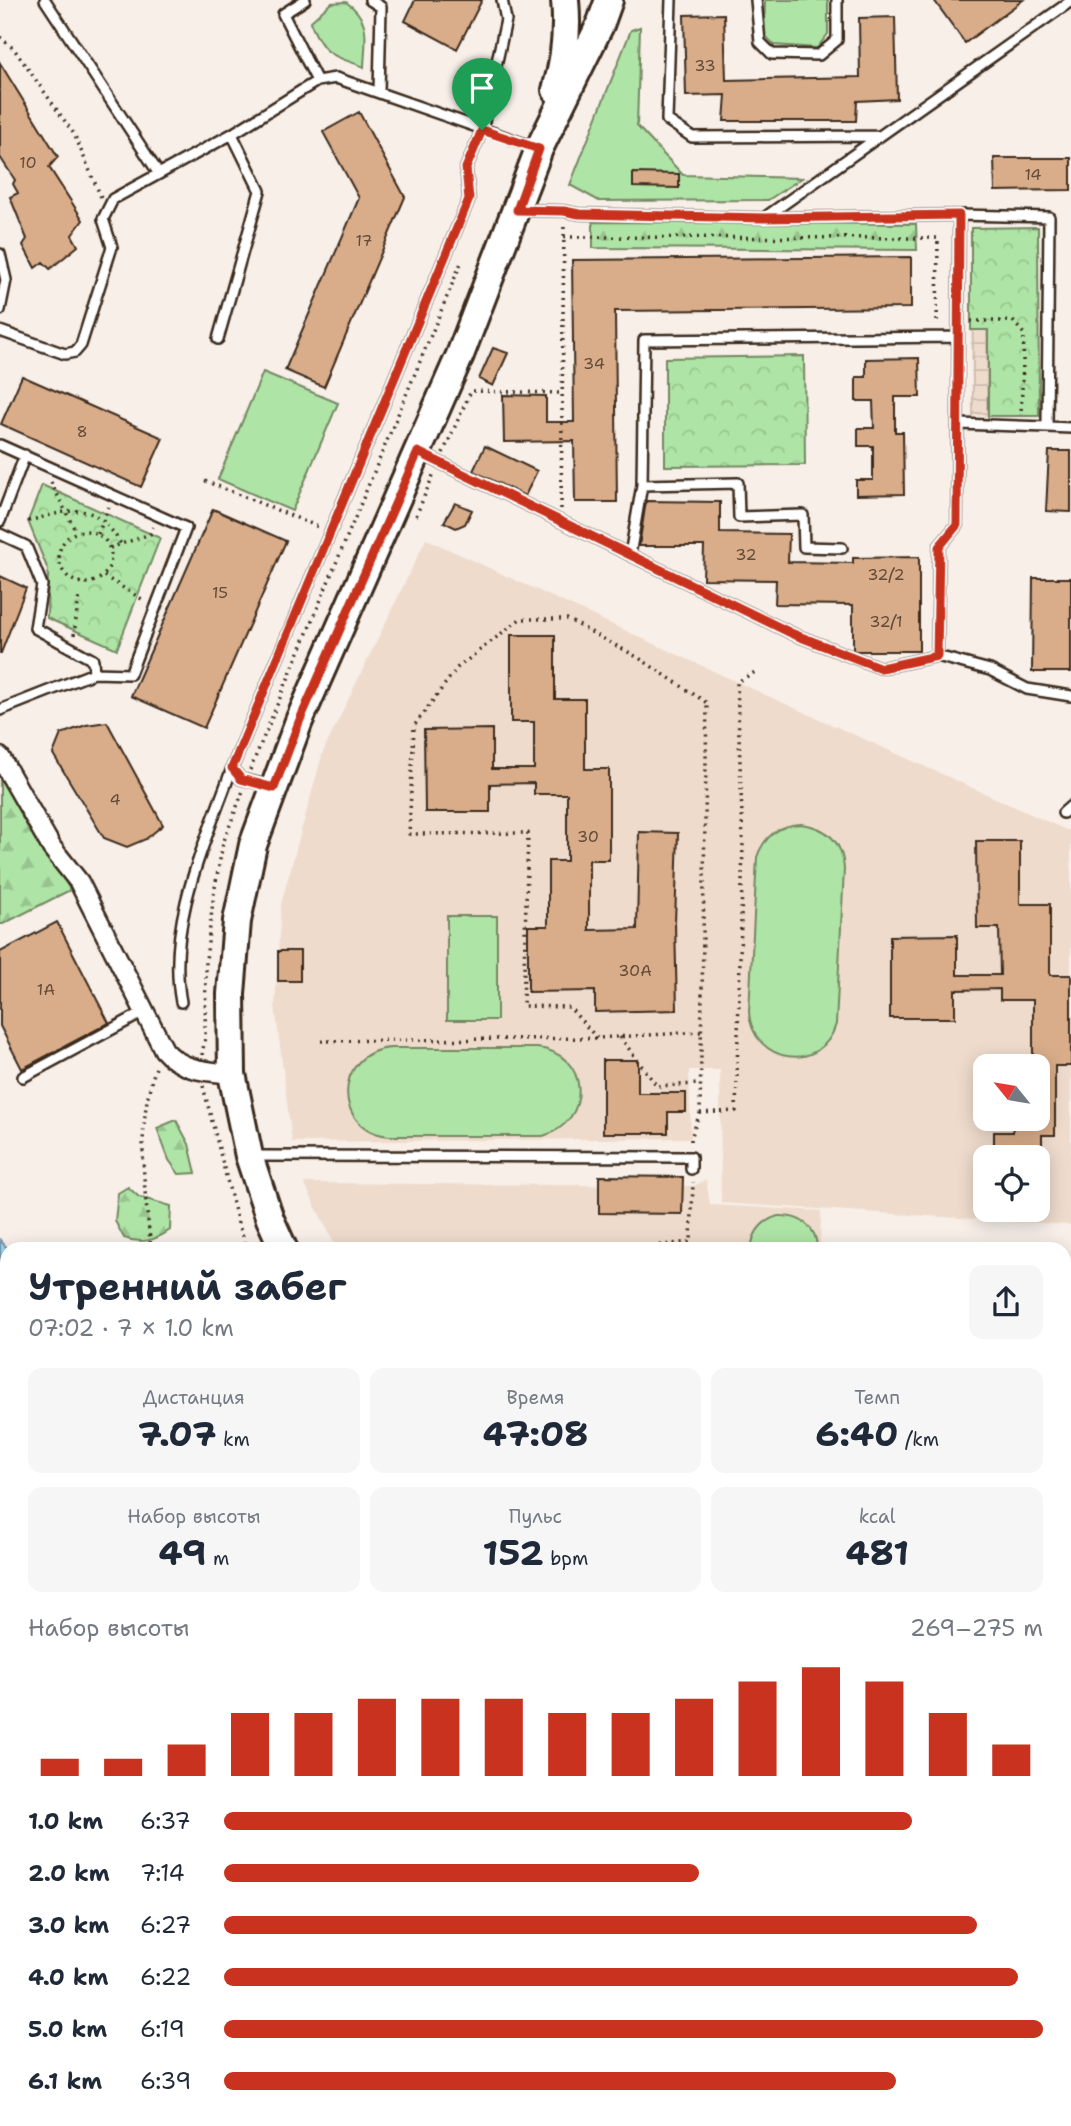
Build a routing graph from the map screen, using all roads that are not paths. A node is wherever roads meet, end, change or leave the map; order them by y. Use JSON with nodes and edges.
{"nodes":[{"id":1,"x":45,"y":0,"type":"edge"},
{"id":2,"x":305,"y":0,"type":"edge"},
{"id":3,"x":370,"y":0,"type":"edge"},
{"id":4,"x":502,"y":0,"type":"edge"},
{"id":5,"x":671,"y":0,"type":"edge"},
{"id":6,"x":756,"y":0,"type":"edge"},
{"id":7,"x":837,"y":0,"type":"edge"},
{"id":8,"x":1071,"y":1,"type":"edge"},
{"id":9,"x":608,"y":9,"type":"edge"},
{"id":10,"x":566,"y":13,"type":"edge"},
{"id":11,"x":317,"y":81,"type":"junction"},
{"id":12,"x":379,"y":92,"type":"junction"},
{"id":13,"x":482,"y":130,"type":"junction"},
{"id":14,"x":232,"y":134,"type":"junction"},
{"id":15,"x":881,"y":136,"type":"junction"},
{"id":16,"x":539,"y":149,"type":"junction"},
{"id":17,"x":159,"y":174,"type":"junction"},
{"id":18,"x":517,"y":210,"type":"junction"},
{"id":19,"x":959,"y":215,"type":"junction"},
{"id":20,"x":764,"y":218,"type":"junction"},
{"id":21,"x":0,"y":254,"type":"edge"},
{"id":22,"x":0,"y":310,"type":"edge"},
{"id":23,"x":0,"y":331,"type":"edge"},
{"id":24,"x":958,"y":337,"type":"junction"},
{"id":25,"x":218,"y":339,"type":"dead end"},
{"id":26,"x":958,"y":424,"type":"junction"},
{"id":27,"x":1047,"y":427,"type":"junction"},
{"id":28,"x":1071,"y":428,"type":"edge"},
{"id":29,"x":0,"y":445,"type":"edge"},
{"id":30,"x":25,"y":455,"type":"junction"},
{"id":31,"x":428,"y":457,"type":"junction"},
{"id":32,"x":642,"y":485,"type":"junction"},
{"id":33,"x":0,"y":521,"type":"edge"},
{"id":34,"x":0,"y":534,"type":"edge"},
{"id":35,"x":842,"y":548,"type":"dead end"},
{"id":36,"x":629,"y":555,"type":"junction"},
{"id":37,"x":937,"y":656,"type":"junction"},
{"id":38,"x":94,"y":673,"type":"junction"},
{"id":39,"x":1071,"y":696,"type":"edge"},
{"id":40,"x":0,"y":710,"type":"edge"},
{"id":41,"x":0,"y":757,"type":"edge"},
{"id":42,"x":232,"y":768,"type":"junction"},
{"id":43,"x":274,"y":788,"type":"junction"},
{"id":44,"x":1071,"y":806,"type":"edge"},
{"id":45,"x":1063,"y":813,"type":"dead end"},
{"id":46,"x":181,"y":1002,"type":"dead end"},
{"id":47,"x":144,"y":1012,"type":"junction"},
{"id":48,"x":232,"y":1074,"type":"junction"},
{"id":49,"x":23,"y":1077,"type":"dead end"},
{"id":50,"x":249,"y":1156,"type":"junction"},
{"id":51,"x":691,"y":1169,"type":"road end"},
{"id":52,"x":280,"y":1242,"type":"edge"}],
"edges":[{"from":1,"to":17,"type":"lane"},
{"from":2,"to":11,"type":"lane"},
{"from":3,"to":12,"type":"lane"},
{"from":4,"to":13,"type":"lane"},
{"from":5,"to":15,"type":"lane"},
{"from":6,"to":7,"type":"lane"},
{"from":8,"to":15,"type":"lane"},
{"from":9,"to":10,"type":"main road"},
{"from":9,"to":16,"type":"main road"},
{"from":10,"to":16,"type":"main road"},
{"from":11,"to":12,"type":"lane"},
{"from":11,"to":14,"type":"lane"},
{"from":12,"to":13,"type":"lane"},
{"from":13,"to":16,"type":"lane"},
{"from":13,"to":42,"type":"lane"},
{"from":14,"to":17,"type":"lane"},
{"from":14,"to":25,"type":"lane"},
{"from":15,"to":20,"type":"lane"},
{"from":16,"to":18,"type":"main road"},
{"from":17,"to":23,"type":"lane"},
{"from":18,"to":20,"type":"lane"},
{"from":18,"to":31,"type":"main road"},
{"from":19,"to":20,"type":"lane"},
{"from":19,"to":24,"type":"lane"},
{"from":19,"to":27,"type":"lane"},
{"from":21,"to":22,"type":"lane"},
{"from":24,"to":26,"type":"lane"},
{"from":24,"to":32,"type":"lane"},
{"from":26,"to":27,"type":"lane"},
{"from":26,"to":37,"type":"lane"},
{"from":27,"to":28,"type":"lane"},
{"from":29,"to":30,"type":"lane"},
{"from":30,"to":33,"type":"lane"},
{"from":30,"to":38,"type":"lane"},
{"from":31,"to":36,"type":"lane"},
{"from":31,"to":43,"type":"main road"},
{"from":32,"to":35,"type":"lane"},
{"from":32,"to":36,"type":"lane"},
{"from":34,"to":38,"type":"lane"},
{"from":36,"to":37,"type":"lane"},
{"from":37,"to":39,"type":"lane"},
{"from":38,"to":40,"type":"lane"},
{"from":41,"to":47,"type":"street"},
{"from":42,"to":43,"type":"lane"},
{"from":42,"to":46,"type":"lane"},
{"from":43,"to":48,"type":"main road"},
{"from":44,"to":45,"type":"lane"},
{"from":47,"to":48,"type":"street"},
{"from":47,"to":49,"type":"lane"},
{"from":48,"to":50,"type":"main road"},
{"from":50,"to":51,"type":"lane"},
{"from":50,"to":52,"type":"main road"}]}
